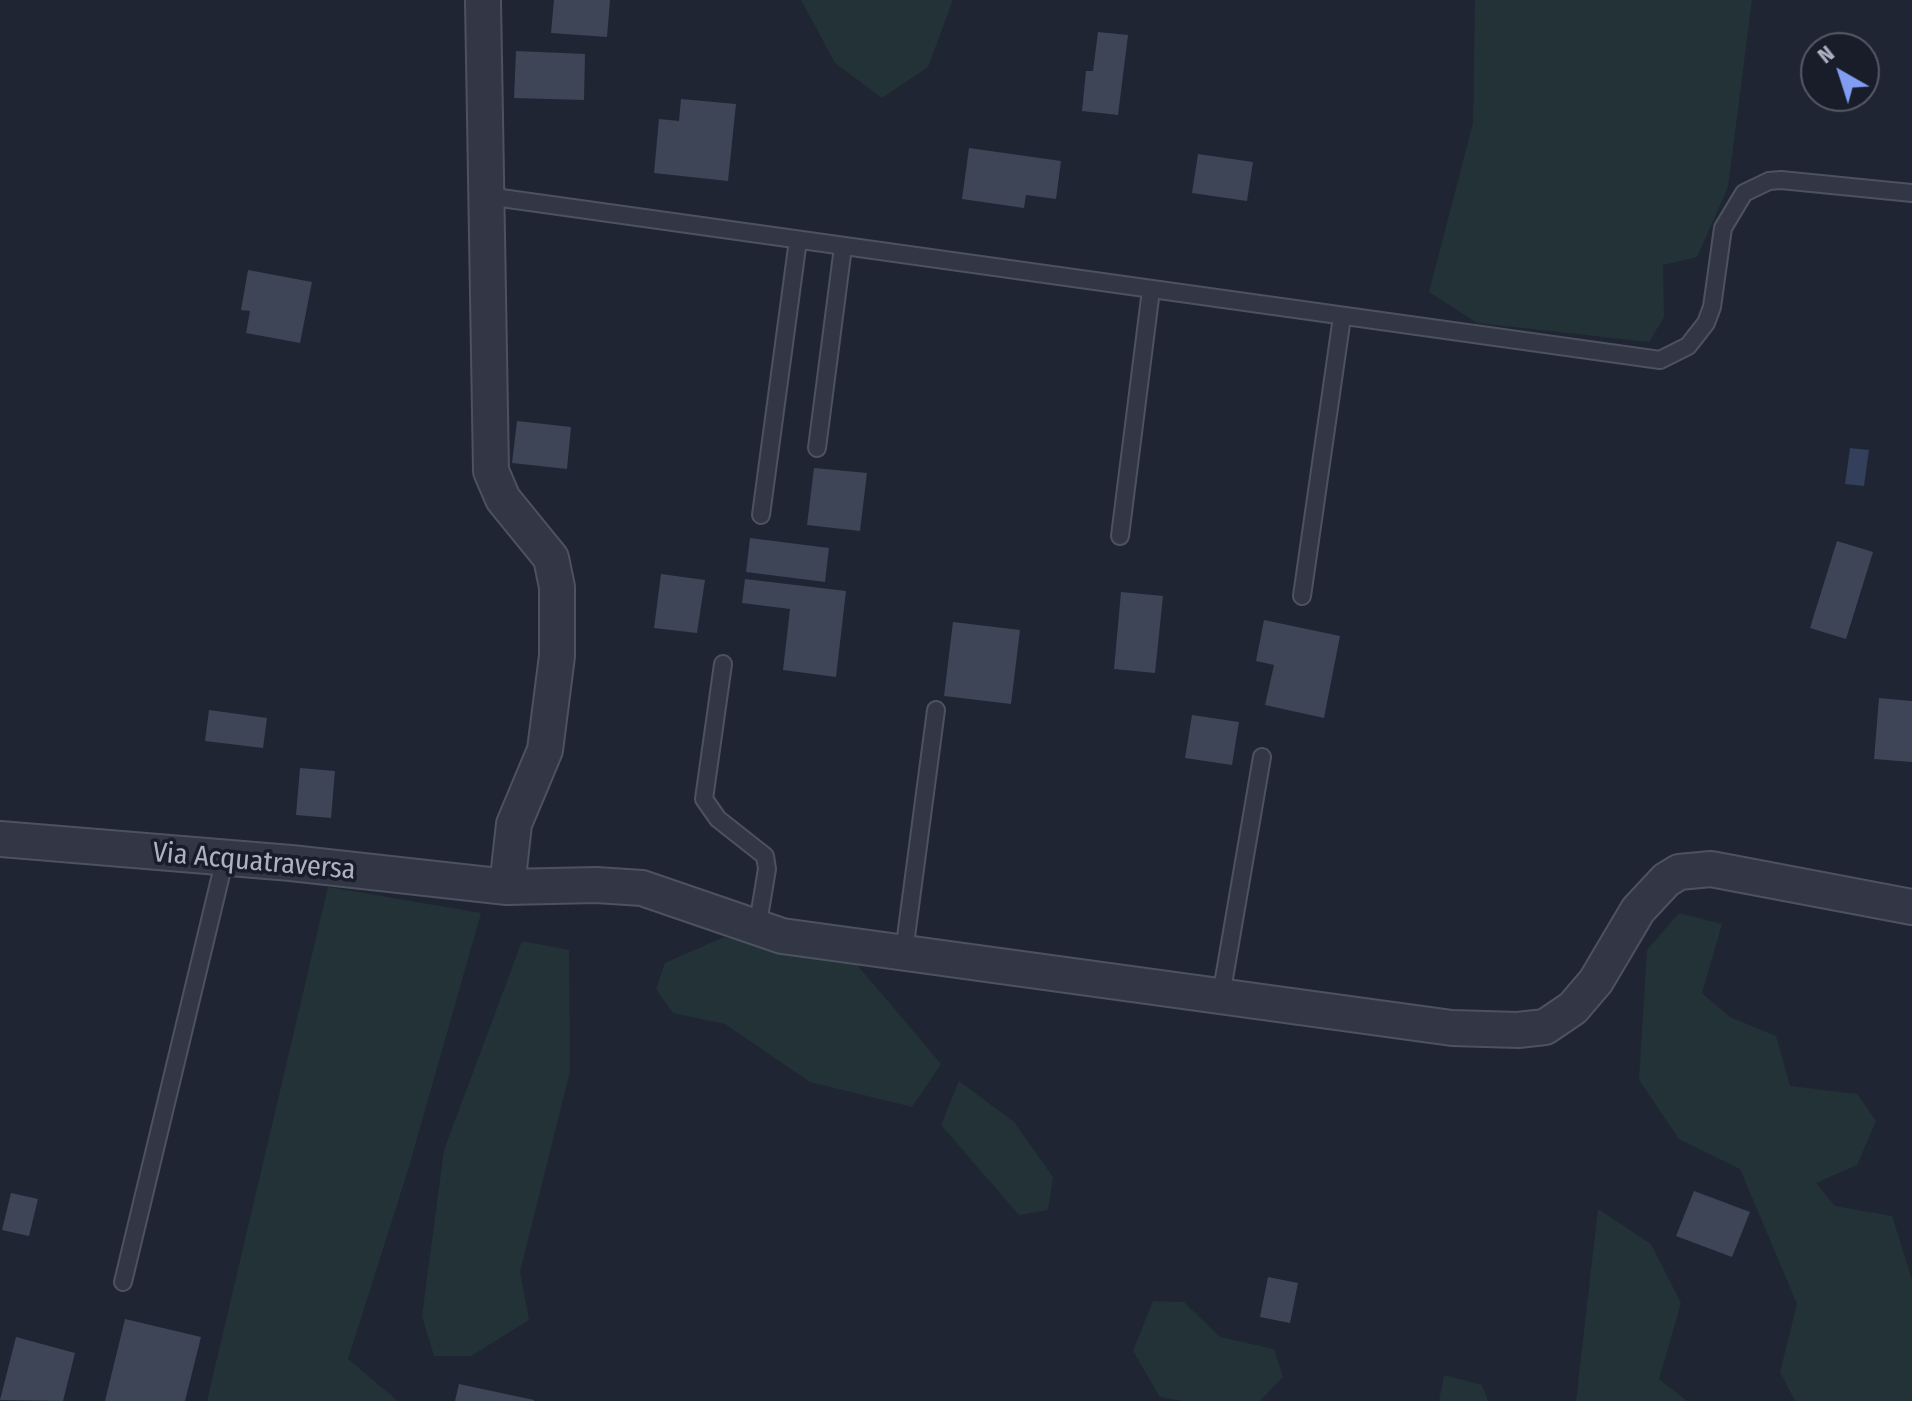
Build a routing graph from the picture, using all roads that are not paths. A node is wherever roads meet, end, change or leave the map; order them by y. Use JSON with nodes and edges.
{"nodes":[{"id":1,"x":483,"y":0,"type":"edge"},
{"id":2,"x":1912,"y":193,"type":"edge"},
{"id":3,"x":487,"y":196,"type":"junction"},
{"id":4,"x":798,"y":240,"type":"junction"},
{"id":5,"x":843,"y":247,"type":"junction"},
{"id":6,"x":1151,"y":290,"type":"junction"},
{"id":7,"x":1342,"y":317,"type":"junction"},
{"id":8,"x":817,"y":448,"type":"dead end"},
{"id":9,"x":761,"y":515,"type":"dead end"},
{"id":10,"x":1120,"y":536,"type":"dead end"},
{"id":11,"x":1302,"y":596,"type":"dead end"},
{"id":12,"x":723,"y":664,"type":"dead end"},
{"id":13,"x":936,"y":710,"type":"dead end"},
{"id":14,"x":1262,"y":757,"type":"dead end"},
{"id":15,"x":0,"y":839,"type":"edge"},
{"id":16,"x":225,"y":858,"type":"junction"},
{"id":17,"x":507,"y":887,"type":"junction"},
{"id":18,"x":1912,"y":907,"type":"edge"},
{"id":19,"x":757,"y":929,"type":"junction"},
{"id":20,"x":904,"y":952,"type":"junction"},
{"id":21,"x":1221,"y":996,"type":"junction"},
{"id":22,"x":123,"y":1282,"type":"dead end"}],
"edges":[{"from":1,"to":3,"type":"street"},
{"from":2,"to":7,"type":"lane"},
{"from":3,"to":4,"type":"lane"},
{"from":3,"to":17,"type":"street"},
{"from":4,"to":5,"type":"lane"},
{"from":4,"to":9,"type":"lane"},
{"from":5,"to":6,"type":"lane"},
{"from":5,"to":8,"type":"lane"},
{"from":6,"to":7,"type":"lane"},
{"from":6,"to":10,"type":"lane"},
{"from":7,"to":11,"type":"lane"},
{"from":12,"to":19,"type":"lane"},
{"from":13,"to":20,"type":"lane"},
{"from":14,"to":21,"type":"lane"},
{"from":15,"to":16,"type":"street","name":"Via Acquatraversa"},
{"from":16,"to":17,"type":"street","name":"Via Acquatraversa"},
{"from":16,"to":22,"type":"lane"},
{"from":17,"to":19,"type":"street","name":"Via Acquatraversa"},
{"from":18,"to":21,"type":"street","name":"Via Acquatraversa"},
{"from":19,"to":20,"type":"street","name":"Via Acquatraversa"},
{"from":20,"to":21,"type":"street","name":"Via Acquatraversa"}]}
